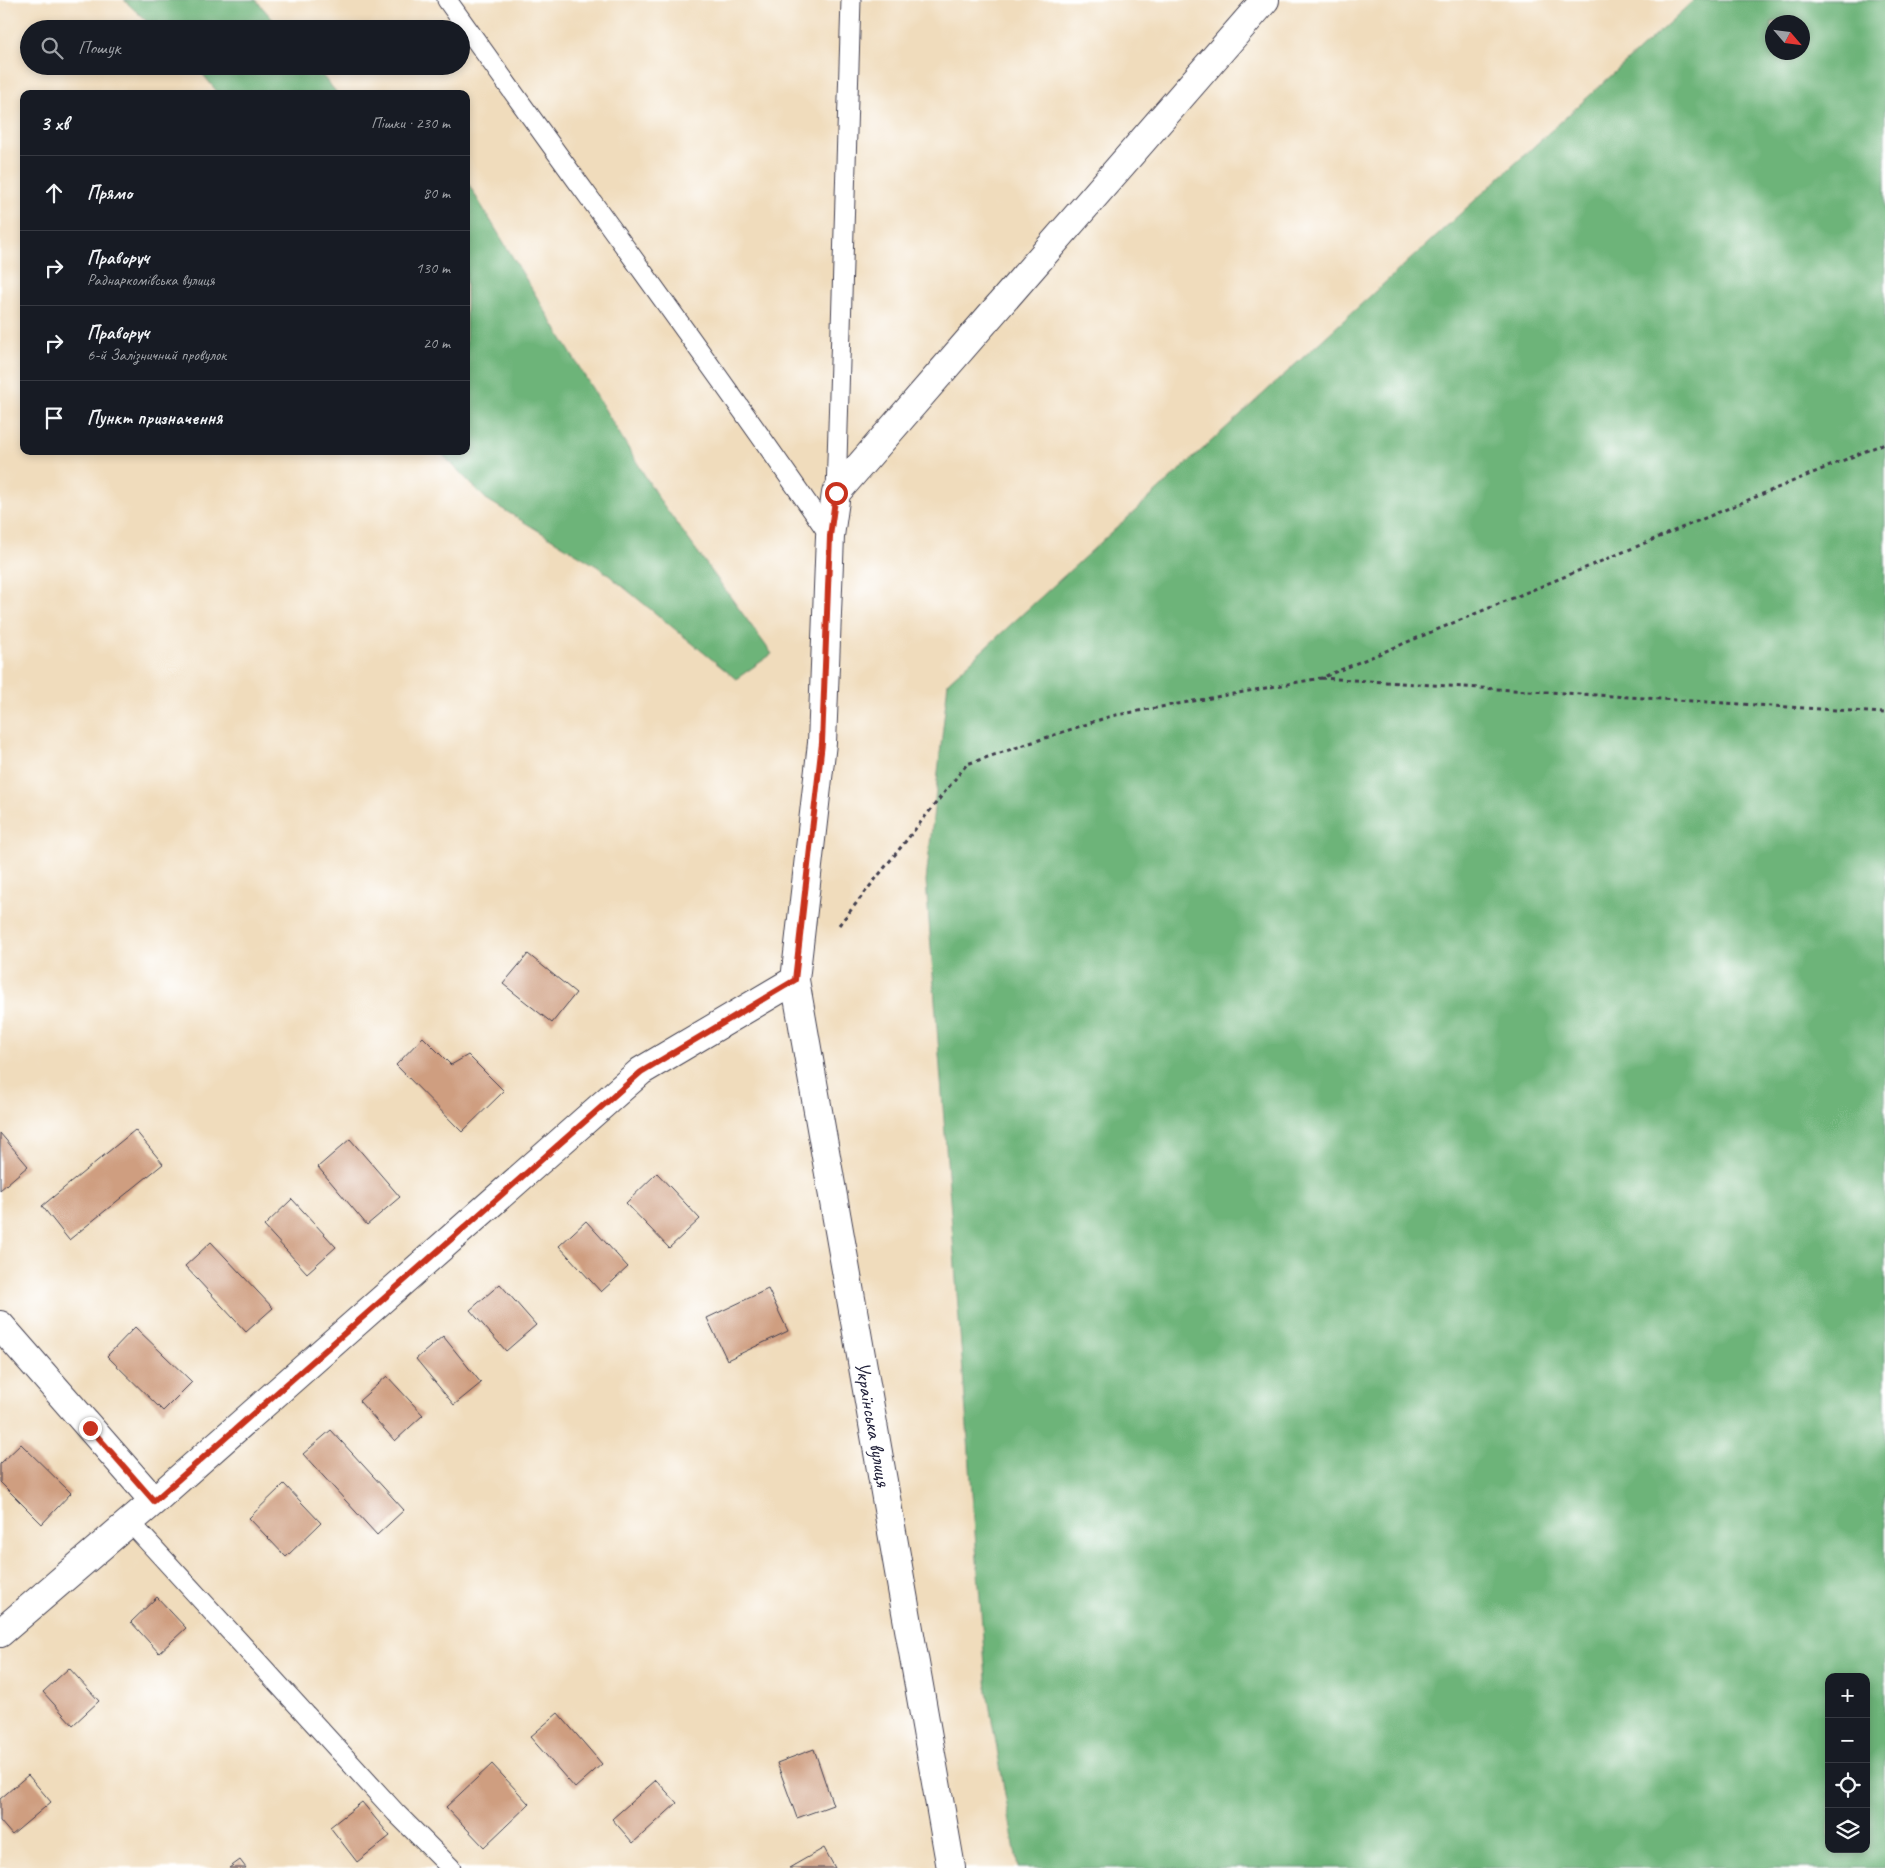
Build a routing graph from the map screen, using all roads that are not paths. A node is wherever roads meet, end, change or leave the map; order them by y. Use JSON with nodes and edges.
{"nodes":[{"id":1,"x":447,"y":0,"type":"edge"},
{"id":2,"x":850,"y":0,"type":"edge"},
{"id":3,"x":1265,"y":0,"type":"edge"},
{"id":4,"x":461,"y":20,"type":"edge"},
{"id":5,"x":470,"y":32,"type":"edge"},
{"id":6,"x":836,"y":493,"type":"junction"},
{"id":7,"x":830,"y":536,"type":"junction"},
{"id":8,"x":795,"y":980,"type":"junction"},
{"id":9,"x":0,"y":1325,"type":"edge"},
{"id":10,"x":154,"y":1501,"type":"junction"},
{"id":11,"x":130,"y":1522,"type":"junction"},
{"id":12,"x":0,"y":1633,"type":"edge"},
{"id":13,"x":451,"y":1868,"type":"edge"},
{"id":14,"x":951,"y":1868,"type":"edge"}],
"edges":[{"from":1,"to":4,"type":"lane"},
{"from":2,"to":6,"type":"lane"},
{"from":3,"to":6,"type":"street"},
{"from":5,"to":7,"type":"lane"},
{"from":6,"to":7,"type":"street","name":"Українська вулиця"},
{"from":7,"to":8,"type":"street","name":"Українська вулиця"},
{"from":8,"to":10,"type":"street"},
{"from":8,"to":14,"type":"street","name":"Українська вулиця"},
{"from":9,"to":10,"type":"street"},
{"from":10,"to":11,"type":"street"},
{"from":11,"to":12,"type":"street"},
{"from":11,"to":13,"type":"lane"}]}
